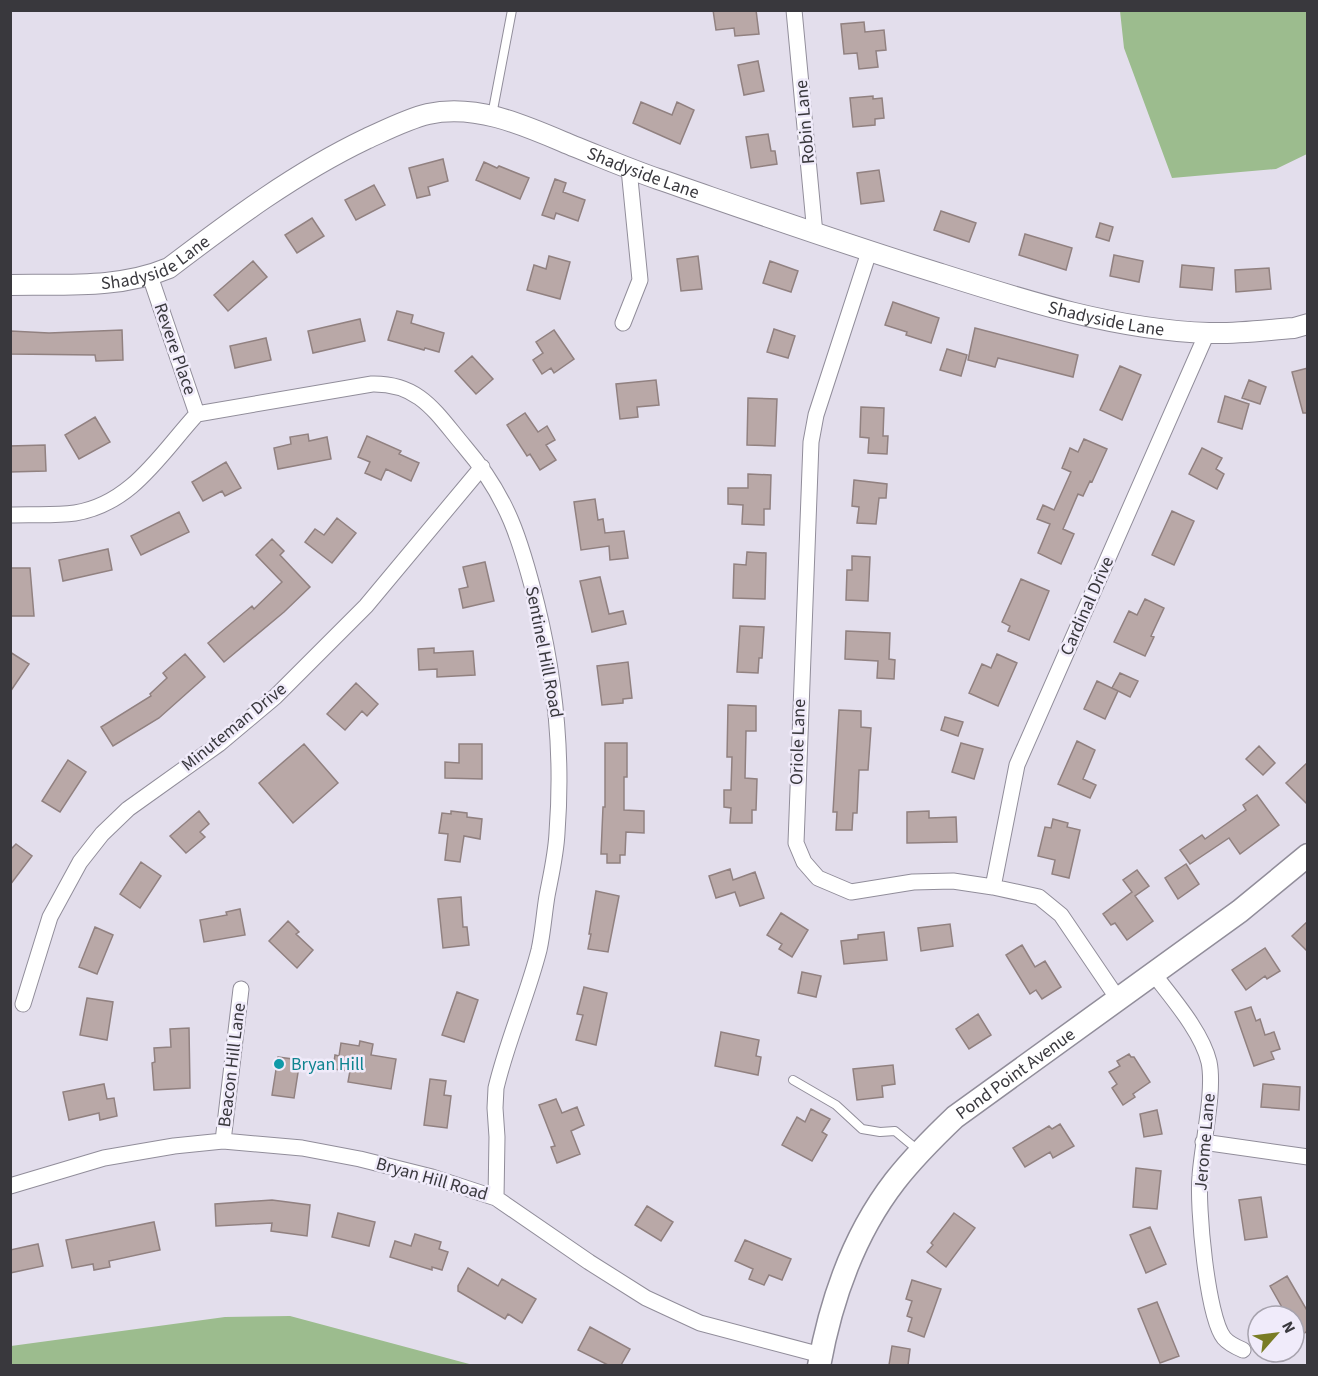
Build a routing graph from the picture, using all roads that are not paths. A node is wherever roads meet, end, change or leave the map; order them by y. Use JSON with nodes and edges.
{"nodes":[{"id":1,"x":512,"y":10,"type":"edge"},
{"id":2,"x":794,"y":10,"type":"edge"},
{"id":3,"x":492,"y":115,"type":"junction"},
{"id":4,"x":629,"y":169,"type":"junction"},
{"id":5,"x":815,"y":234,"type":"junction"},
{"id":6,"x":869,"y":252,"type":"junction"},
{"id":7,"x":150,"y":276,"type":"junction"},
{"id":8,"x":10,"y":285,"type":"edge"},
{"id":9,"x":623,"y":323,"type":"dead end"},
{"id":10,"x":1308,"y":324,"type":"edge"},
{"id":11,"x":1207,"y":333,"type":"junction"},
{"id":12,"x":197,"y":414,"type":"junction"},
{"id":13,"x":482,"y":467,"type":"junction"},
{"id":14,"x":10,"y":514,"type":"edge"},
{"id":15,"x":1308,"y":855,"type":"edge"},
{"id":16,"x":993,"y":886,"type":"junction"},
{"id":17,"x":1153,"y":973,"type":"junction"},
{"id":18,"x":241,"y":989,"type":"dead end"},
{"id":19,"x":1118,"y":999,"type":"junction"},
{"id":20,"x":23,"y":1004,"type":"dead end"},
{"id":21,"x":794,"y":1080,"type":"dead end"},
{"id":22,"x":223,"y":1141,"type":"junction"},
{"id":23,"x":1203,"y":1142,"type":"junction"},
{"id":24,"x":920,"y":1152,"type":"junction"},
{"id":25,"x":1308,"y":1157,"type":"edge"},
{"id":26,"x":10,"y":1186,"type":"edge"},
{"id":27,"x":496,"y":1198,"type":"junction"},
{"id":28,"x":1243,"y":1350,"type":"dead end"},
{"id":29,"x":820,"y":1360,"type":"edge"}],
"edges":[{"from":1,"to":3,"type":"lane"},
{"from":2,"to":5,"type":"street","name":"Robin Lane"},
{"from":3,"to":4,"type":"street","name":"Shadyside Lane"},
{"from":3,"to":7,"type":"street","name":"Shadyside Lane"},
{"from":4,"to":5,"type":"street","name":"Shadyside Lane"},
{"from":4,"to":9,"type":"street"},
{"from":5,"to":6,"type":"street","name":"Shadyside Lane"},
{"from":6,"to":11,"type":"street","name":"Shadyside Lane"},
{"from":6,"to":16,"type":"street","name":"Oriole Lane"},
{"from":7,"to":8,"type":"street","name":"Shadyside Lane"},
{"from":7,"to":12,"type":"street","name":"Revere Place"},
{"from":10,"to":11,"type":"street","name":"Shadyside Lane"},
{"from":11,"to":16,"type":"street","name":"Cardinal Drive"},
{"from":12,"to":13,"type":"street","name":"Sentinel Hill Road"},
{"from":12,"to":14,"type":"street","name":"Revere Place"},
{"from":13,"to":20,"type":"street","name":"Minuteman Drive"},
{"from":13,"to":27,"type":"street","name":"Sentinel Hill Road"},
{"from":15,"to":17,"type":"main road","name":"Pond Point Avenue"},
{"from":16,"to":19,"type":"street","name":"Oriole Lane"},
{"from":17,"to":19,"type":"main road","name":"Pond Point Avenue"},
{"from":17,"to":23,"type":"street","name":"Jerome Lane"},
{"from":18,"to":22,"type":"street","name":"Beacon Hill Lane"},
{"from":19,"to":24,"type":"main road","name":"Pond Point Avenue"},
{"from":21,"to":24,"type":"lane"},
{"from":22,"to":26,"type":"street","name":"Bryan Hill Road"},
{"from":22,"to":27,"type":"street","name":"Bryan Hill Road"},
{"from":23,"to":25,"type":"street"},
{"from":23,"to":28,"type":"street","name":"Jerome Lane"},
{"from":24,"to":29,"type":"main road","name":"Pond Point Avenue"},
{"from":27,"to":29,"type":"street","name":"Bryan Hill Road"}]}
